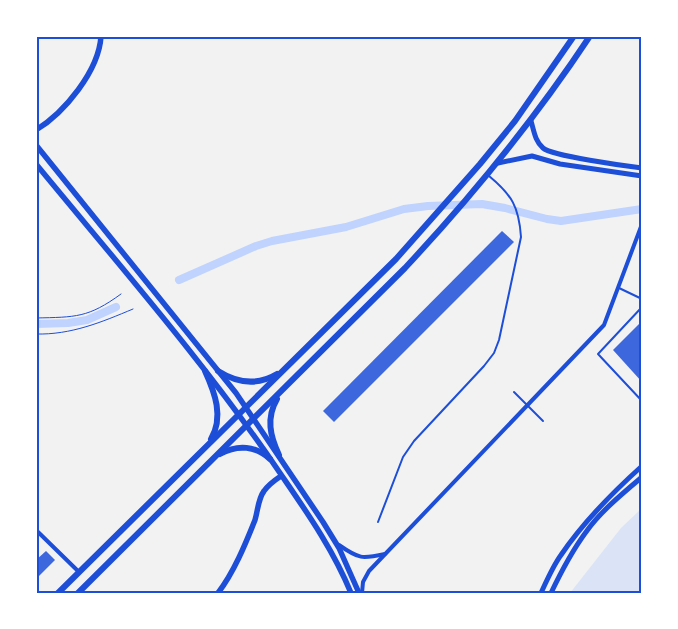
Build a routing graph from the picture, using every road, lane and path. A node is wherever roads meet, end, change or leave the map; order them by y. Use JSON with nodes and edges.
{"nodes":[{"id":1,"x":100,"y":36,"type":"edge"},
{"id":2,"x":574,"y":36,"type":"edge"},
{"id":3,"x":590,"y":36,"type":"edge"},
{"id":4,"x":531,"y":121,"type":"junction"},
{"id":5,"x":36,"y":130,"type":"edge"},
{"id":6,"x":36,"y":145,"type":"edge"},
{"id":7,"x":498,"y":163,"type":"junction"},
{"id":8,"x":36,"y":164,"type":"edge"},
{"id":9,"x":642,"y":168,"type":"edge"},
{"id":10,"x":488,"y":175,"type":"junction"},
{"id":11,"x":642,"y":176,"type":"edge"},
{"id":12,"x":642,"y":224,"type":"edge"},
{"id":13,"x":619,"y":288,"type":"junction"},
{"id":14,"x":121,"y":294,"type":"dead end"},
{"id":15,"x":642,"y":299,"type":"edge"},
{"id":16,"x":642,"y":307,"type":"edge"},
{"id":17,"x":133,"y":309,"type":"dead end"},
{"id":18,"x":36,"y":318,"type":"edge"},
{"id":19,"x":36,"y":334,"type":"edge"},
{"id":20,"x":284,"y":370,"type":"junction"},
{"id":21,"x":205,"y":371,"type":"junction"},
{"id":22,"x":218,"y":371,"type":"junction"},
{"id":23,"x":281,"y":391,"type":"junction"},
{"id":24,"x":514,"y":392,"type":"dead end"},
{"id":25,"x":642,"y":401,"type":"edge"},
{"id":26,"x":527,"y":406,"type":"junction"},
{"id":27,"x":246,"y":407,"type":"junction"},
{"id":28,"x":239,"y":414,"type":"junction"},
{"id":29,"x":254,"y":418,"type":"junction"},
{"id":30,"x":543,"y":421,"type":"dead end"},
{"id":31,"x":247,"y":426,"type":"junction"},
{"id":32,"x":207,"y":445,"type":"junction"},
{"id":33,"x":278,"y":455,"type":"junction"},
{"id":34,"x":215,"y":457,"type":"junction"},
{"id":35,"x":270,"y":459,"type":"junction"},
{"id":36,"x":642,"y":466,"type":"edge"},
{"id":37,"x":281,"y":476,"type":"junction"},
{"id":38,"x":642,"y":477,"type":"edge"},
{"id":39,"x":378,"y":522,"type":"dead end"},
{"id":40,"x":36,"y":530,"type":"edge"},
{"id":41,"x":335,"y":542,"type":"junction"},
{"id":42,"x":386,"y":554,"type":"junction"},
{"id":43,"x":79,"y":572,"type":"junction"},
{"id":44,"x":58,"y":593,"type":"edge"},
{"id":45,"x":78,"y":593,"type":"edge"},
{"id":46,"x":218,"y":593,"type":"edge"},
{"id":47,"x":351,"y":593,"type":"edge"},
{"id":48,"x":361,"y":593,"type":"edge"},
{"id":49,"x":541,"y":593,"type":"edge"},
{"id":50,"x":551,"y":593,"type":"edge"}],
"edges":[{"from":1,"to":5,"type":"main road"},
{"from":2,"to":20,"type":"main road"},
{"from":3,"to":4,"type":"main road"},
{"from":4,"to":7,"type":"main road"},
{"from":4,"to":9,"type":"street"},
{"from":6,"to":22,"type":"main road"},
{"from":7,"to":10,"type":"main road"},
{"from":7,"to":11,"type":"street"},
{"from":8,"to":21,"type":"main road"},
{"from":10,"to":23,"type":"main road"},
{"from":10,"to":39,"type":"lane"},
{"from":12,"to":13,"type":"street"},
{"from":13,"to":15,"type":"lane"},
{"from":13,"to":26,"type":"street"},
{"from":14,"to":18,"type":"path"},
{"from":16,"to":25,"type":"lane"},
{"from":17,"to":19,"type":"path"},
{"from":20,"to":22,"type":"main road"},
{"from":20,"to":27,"type":"main road"},
{"from":21,"to":28,"type":"main road"},
{"from":21,"to":32,"type":"main road"},
{"from":22,"to":27,"type":"main road"},
{"from":23,"to":29,"type":"main road"},
{"from":23,"to":33,"type":"main road"},
{"from":24,"to":26,"type":"lane"},
{"from":26,"to":30,"type":"lane"},
{"from":26,"to":42,"type":"street"},
{"from":27,"to":28,"type":"main road"},
{"from":27,"to":29,"type":"main road"},
{"from":28,"to":31,"type":"main road"},
{"from":28,"to":32,"type":"main road"},
{"from":29,"to":31,"type":"main road"},
{"from":29,"to":33,"type":"main road"},
{"from":31,"to":34,"type":"main road"},
{"from":31,"to":35,"type":"main road"},
{"from":32,"to":43,"type":"main road"},
{"from":33,"to":41,"type":"main road"},
{"from":34,"to":35,"type":"main road"},
{"from":34,"to":45,"type":"main road"},
{"from":35,"to":37,"type":"main road"},
{"from":36,"to":49,"type":"street"},
{"from":37,"to":46,"type":"main road"},
{"from":37,"to":47,"type":"main road"},
{"from":38,"to":50,"type":"street"},
{"from":40,"to":43,"type":"street"},
{"from":41,"to":42,"type":"street"},
{"from":41,"to":48,"type":"main road"},
{"from":42,"to":48,"type":"street"},
{"from":43,"to":44,"type":"main road"}]}
